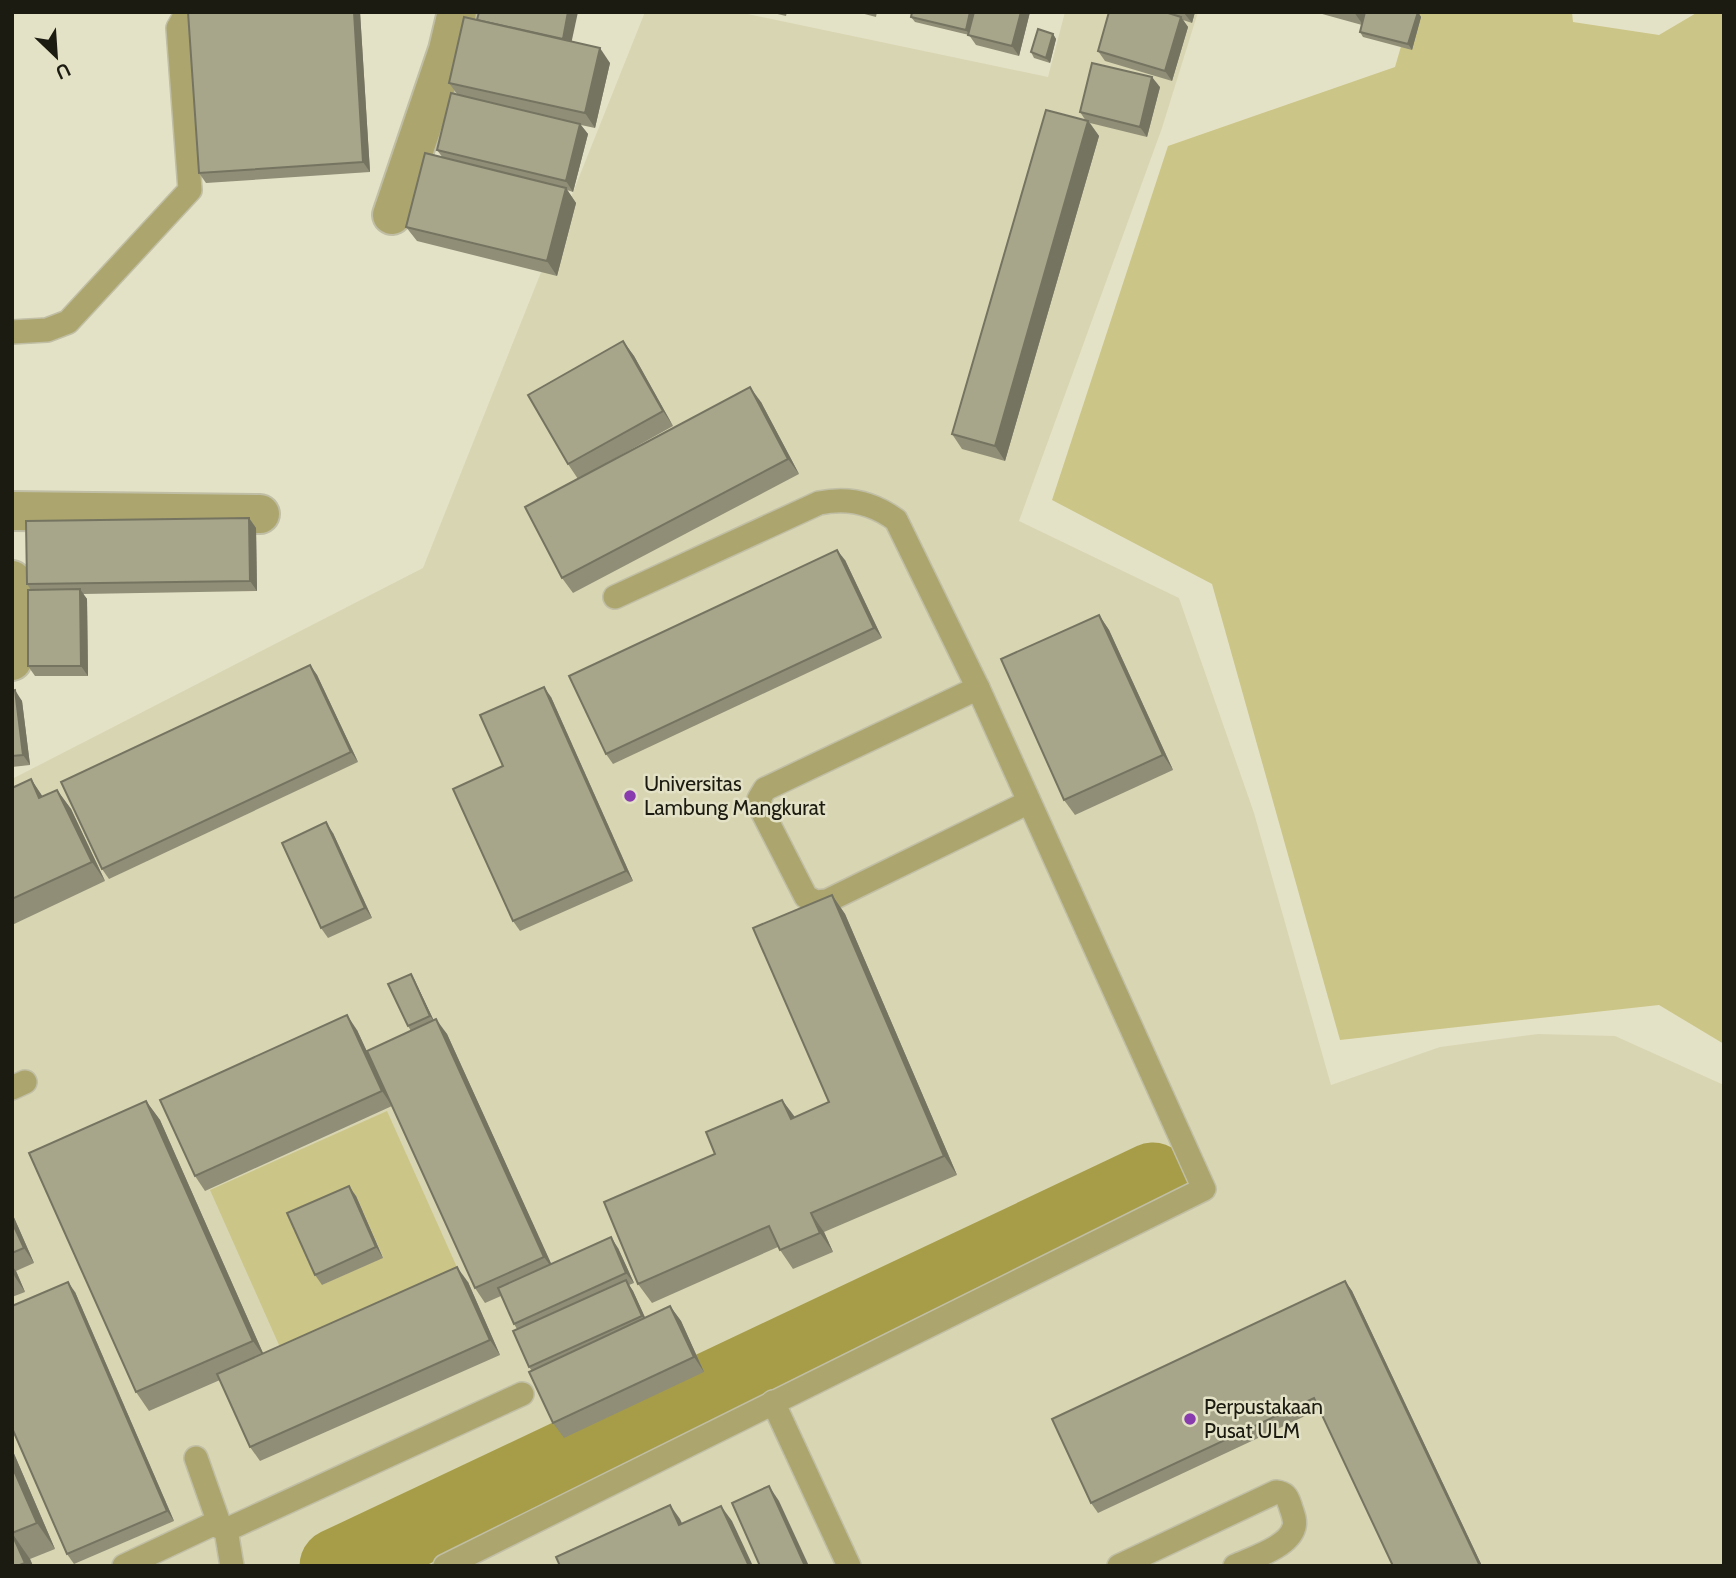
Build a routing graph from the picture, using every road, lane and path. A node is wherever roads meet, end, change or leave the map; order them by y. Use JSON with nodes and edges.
{"nodes":[{"id":1,"x":187,"y":12,"type":"edge"},
{"id":2,"x":457,"y":12,"type":"edge"},
{"id":3,"x":392,"y":215,"type":"dead end"},
{"id":4,"x":12,"y":332,"type":"edge"},
{"id":5,"x":12,"y":511,"type":"edge"},
{"id":6,"x":260,"y":514,"type":"dead end"},
{"id":7,"x":12,"y":580,"type":"edge"},
{"id":8,"x":615,"y":597,"type":"dead end"},
{"id":9,"x":12,"y":661,"type":"edge"},
{"id":10,"x":978,"y":688,"type":"junction"},
{"id":11,"x":1029,"y":802,"type":"junction"},
{"id":12,"x":522,"y":1394,"type":"dead end"},
{"id":13,"x":773,"y":1402,"type":"junction"},
{"id":14,"x":196,"y":1458,"type":"dead end"},
{"id":15,"x":223,"y":1528,"type":"junction"},
{"id":16,"x":225,"y":1563,"type":"edge"},
{"id":17,"x":124,"y":1566,"type":"edge"},
{"id":18,"x":446,"y":1566,"type":"edge"},
{"id":19,"x":849,"y":1566,"type":"edge"},
{"id":20,"x":1119,"y":1566,"type":"edge"},
{"id":21,"x":1235,"y":1566,"type":"edge"}],
"edges":[{"from":1,"to":4,"type":"lane"},
{"from":2,"to":3,"type":"street"},
{"from":5,"to":6,"type":"street"},
{"from":7,"to":9,"type":"street"},
{"from":8,"to":10,"type":"lane"},
{"from":10,"to":11,"type":"lane"},
{"from":10,"to":11,"type":"lane"},
{"from":11,"to":13,"type":"lane"},
{"from":12,"to":15,"type":"lane"},
{"from":13,"to":18,"type":"lane"},
{"from":13,"to":19,"type":"lane"},
{"from":14,"to":15,"type":"lane"},
{"from":15,"to":16,"type":"lane"},
{"from":15,"to":17,"type":"lane"},
{"from":20,"to":21,"type":"lane"}]}
